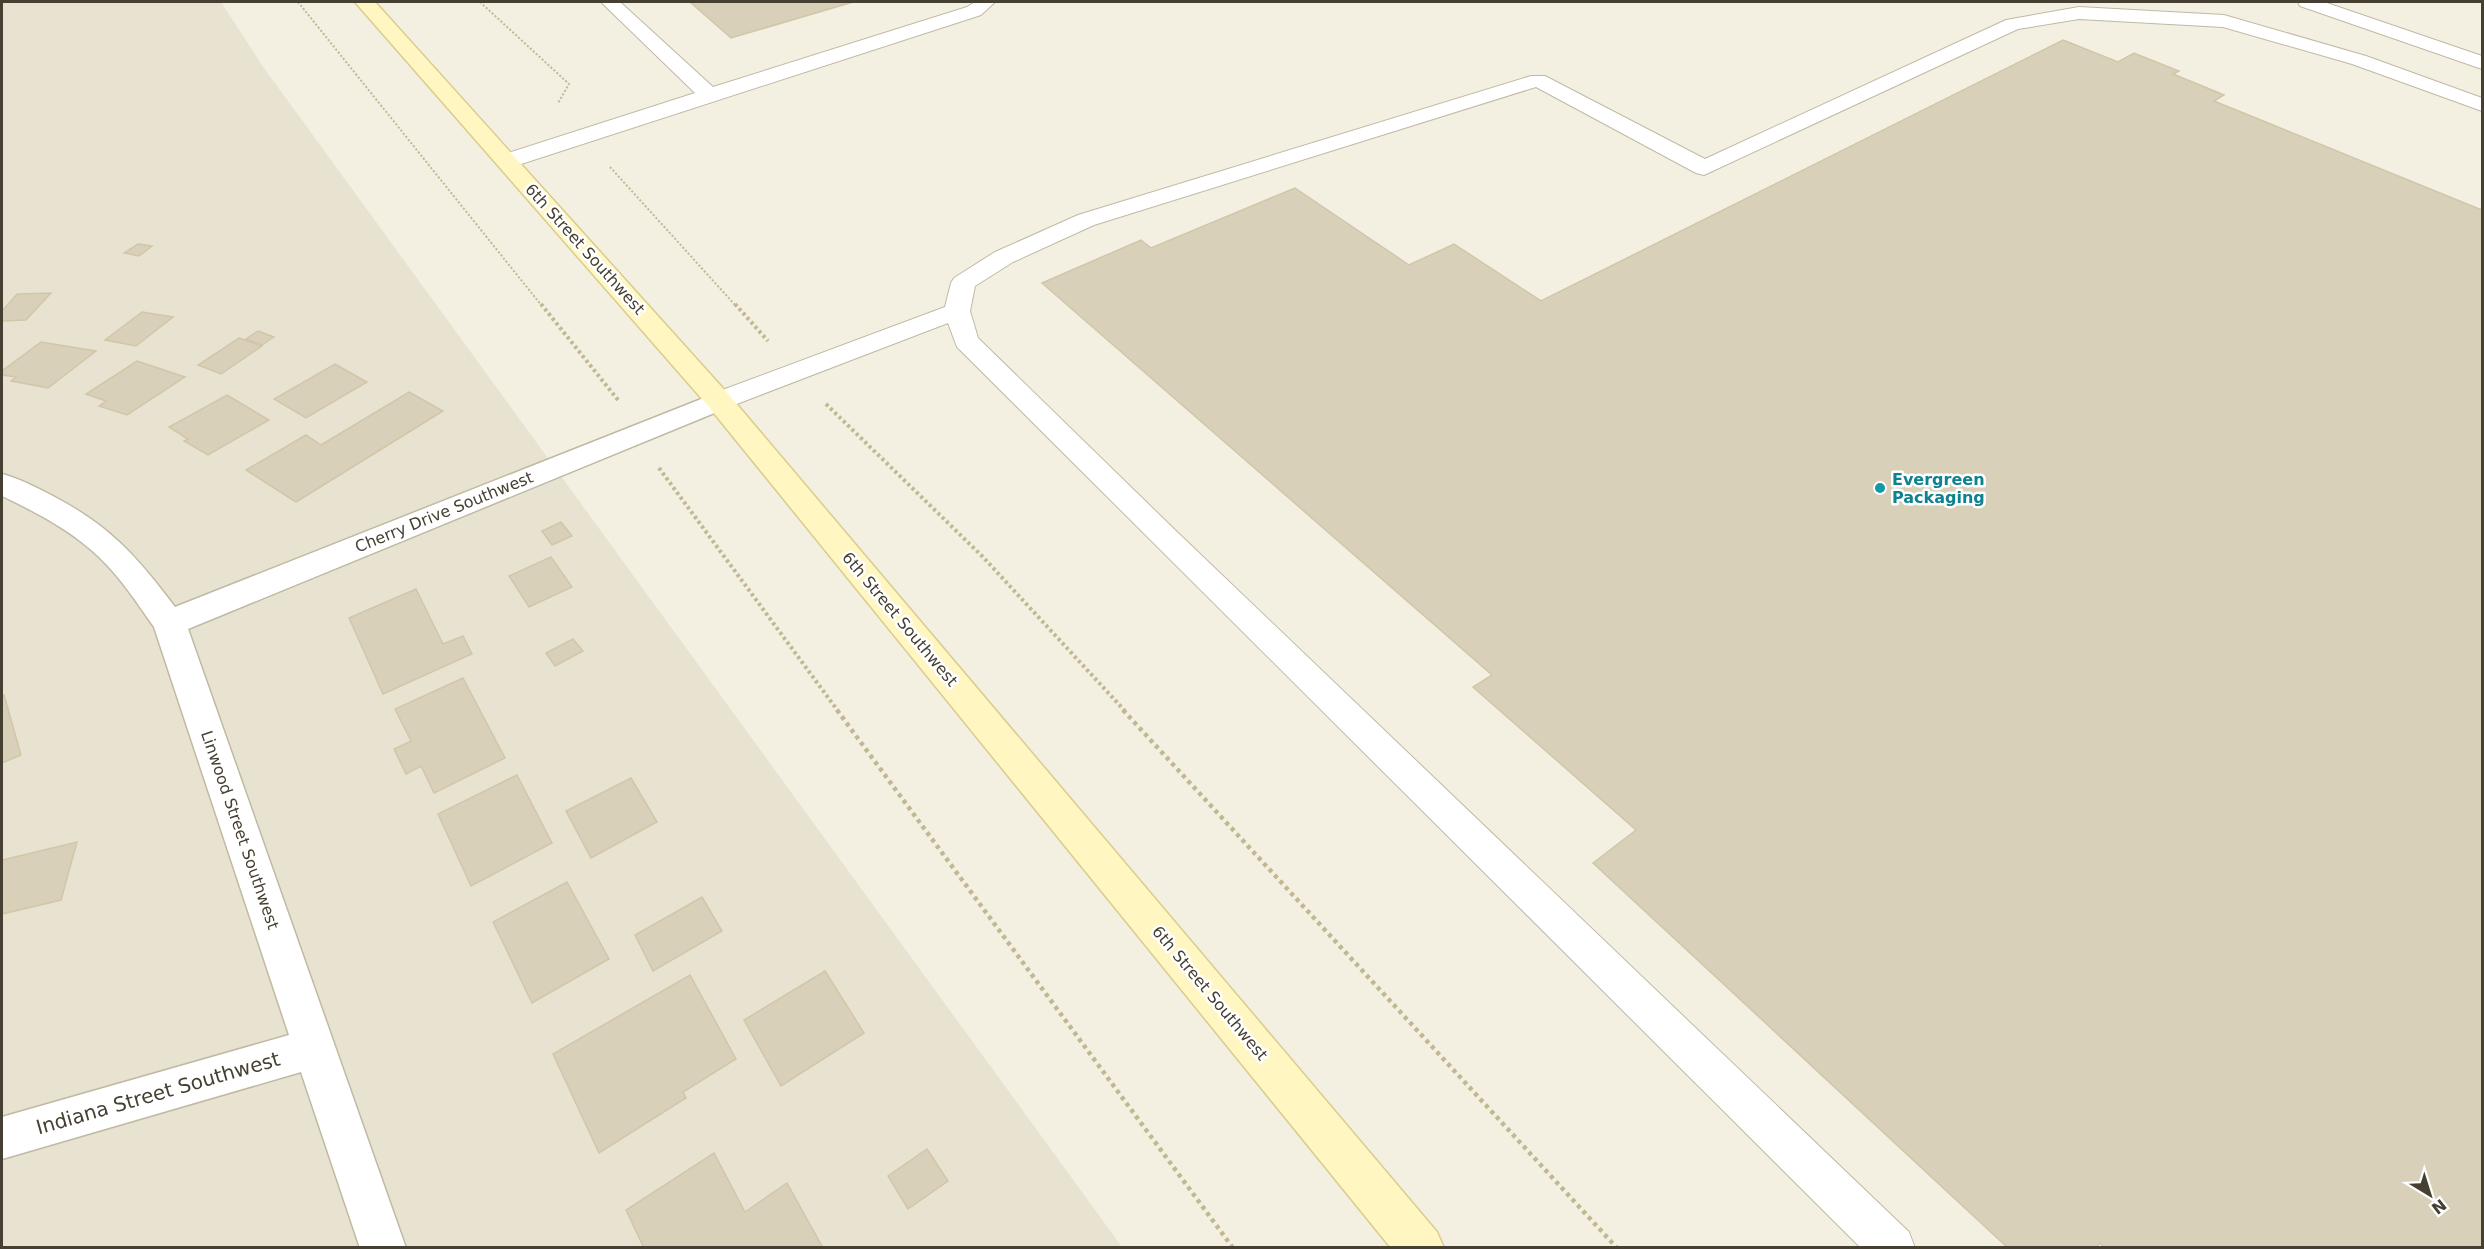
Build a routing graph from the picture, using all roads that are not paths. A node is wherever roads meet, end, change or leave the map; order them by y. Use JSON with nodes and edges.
{"nodes":[{"id":1,"x":365,"y":2,"type":"edge"},
{"id":2,"x":610,"y":2,"type":"edge"},
{"id":3,"x":986,"y":2,"type":"edge"},
{"id":4,"x":2101,"y":2,"type":"edge"},
{"id":5,"x":2307,"y":2,"type":"edge"},
{"id":6,"x":2079,"y":13,"type":"junction"},
{"id":7,"x":2482,"y":63,"type":"edge"},
{"id":8,"x":709,"y":95,"type":"junction"},
{"id":9,"x":2482,"y":105,"type":"edge"},
{"id":10,"x":507,"y":161,"type":"junction"},
{"id":11,"x":957,"y":311,"type":"junction"},
{"id":12,"x":719,"y":401,"type":"junction"},
{"id":13,"x":2,"y":484,"type":"edge"},
{"id":14,"x":169,"y":623,"type":"junction"},
{"id":15,"x":314,"y":1048,"type":"junction"},
{"id":16,"x":2,"y":1138,"type":"edge"},
{"id":17,"x":383,"y":1248,"type":"edge"},
{"id":18,"x":1421,"y":1248,"type":"edge"},
{"id":19,"x":1893,"y":1248,"type":"edge"}],
"edges":[{"from":1,"to":10,"type":"main road","name":"6th Street Southwest"},
{"from":2,"to":8,"type":"lane"},
{"from":3,"to":8,"type":"lane"},
{"from":4,"to":6,"type":"lane"},
{"from":5,"to":7,"type":"lane"},
{"from":6,"to":9,"type":"lane"},
{"from":6,"to":11,"type":"lane"},
{"from":8,"to":10,"type":"lane"},
{"from":10,"to":12,"type":"main road","name":"6th Street Southwest"},
{"from":11,"to":12,"type":"lane"},
{"from":11,"to":19,"type":"lane"},
{"from":12,"to":14,"type":"street","name":"Cherry Drive Southwest"},
{"from":12,"to":18,"type":"main road","name":"6th Street Southwest"},
{"from":13,"to":14,"type":"street","name":"Linwood Street Southwest"},
{"from":14,"to":15,"type":"street","name":"Linwood Street Southwest"},
{"from":15,"to":16,"type":"street","name":"Indiana Street Southwest"},
{"from":15,"to":17,"type":"street","name":"Linwood Street Southwest"}]}
